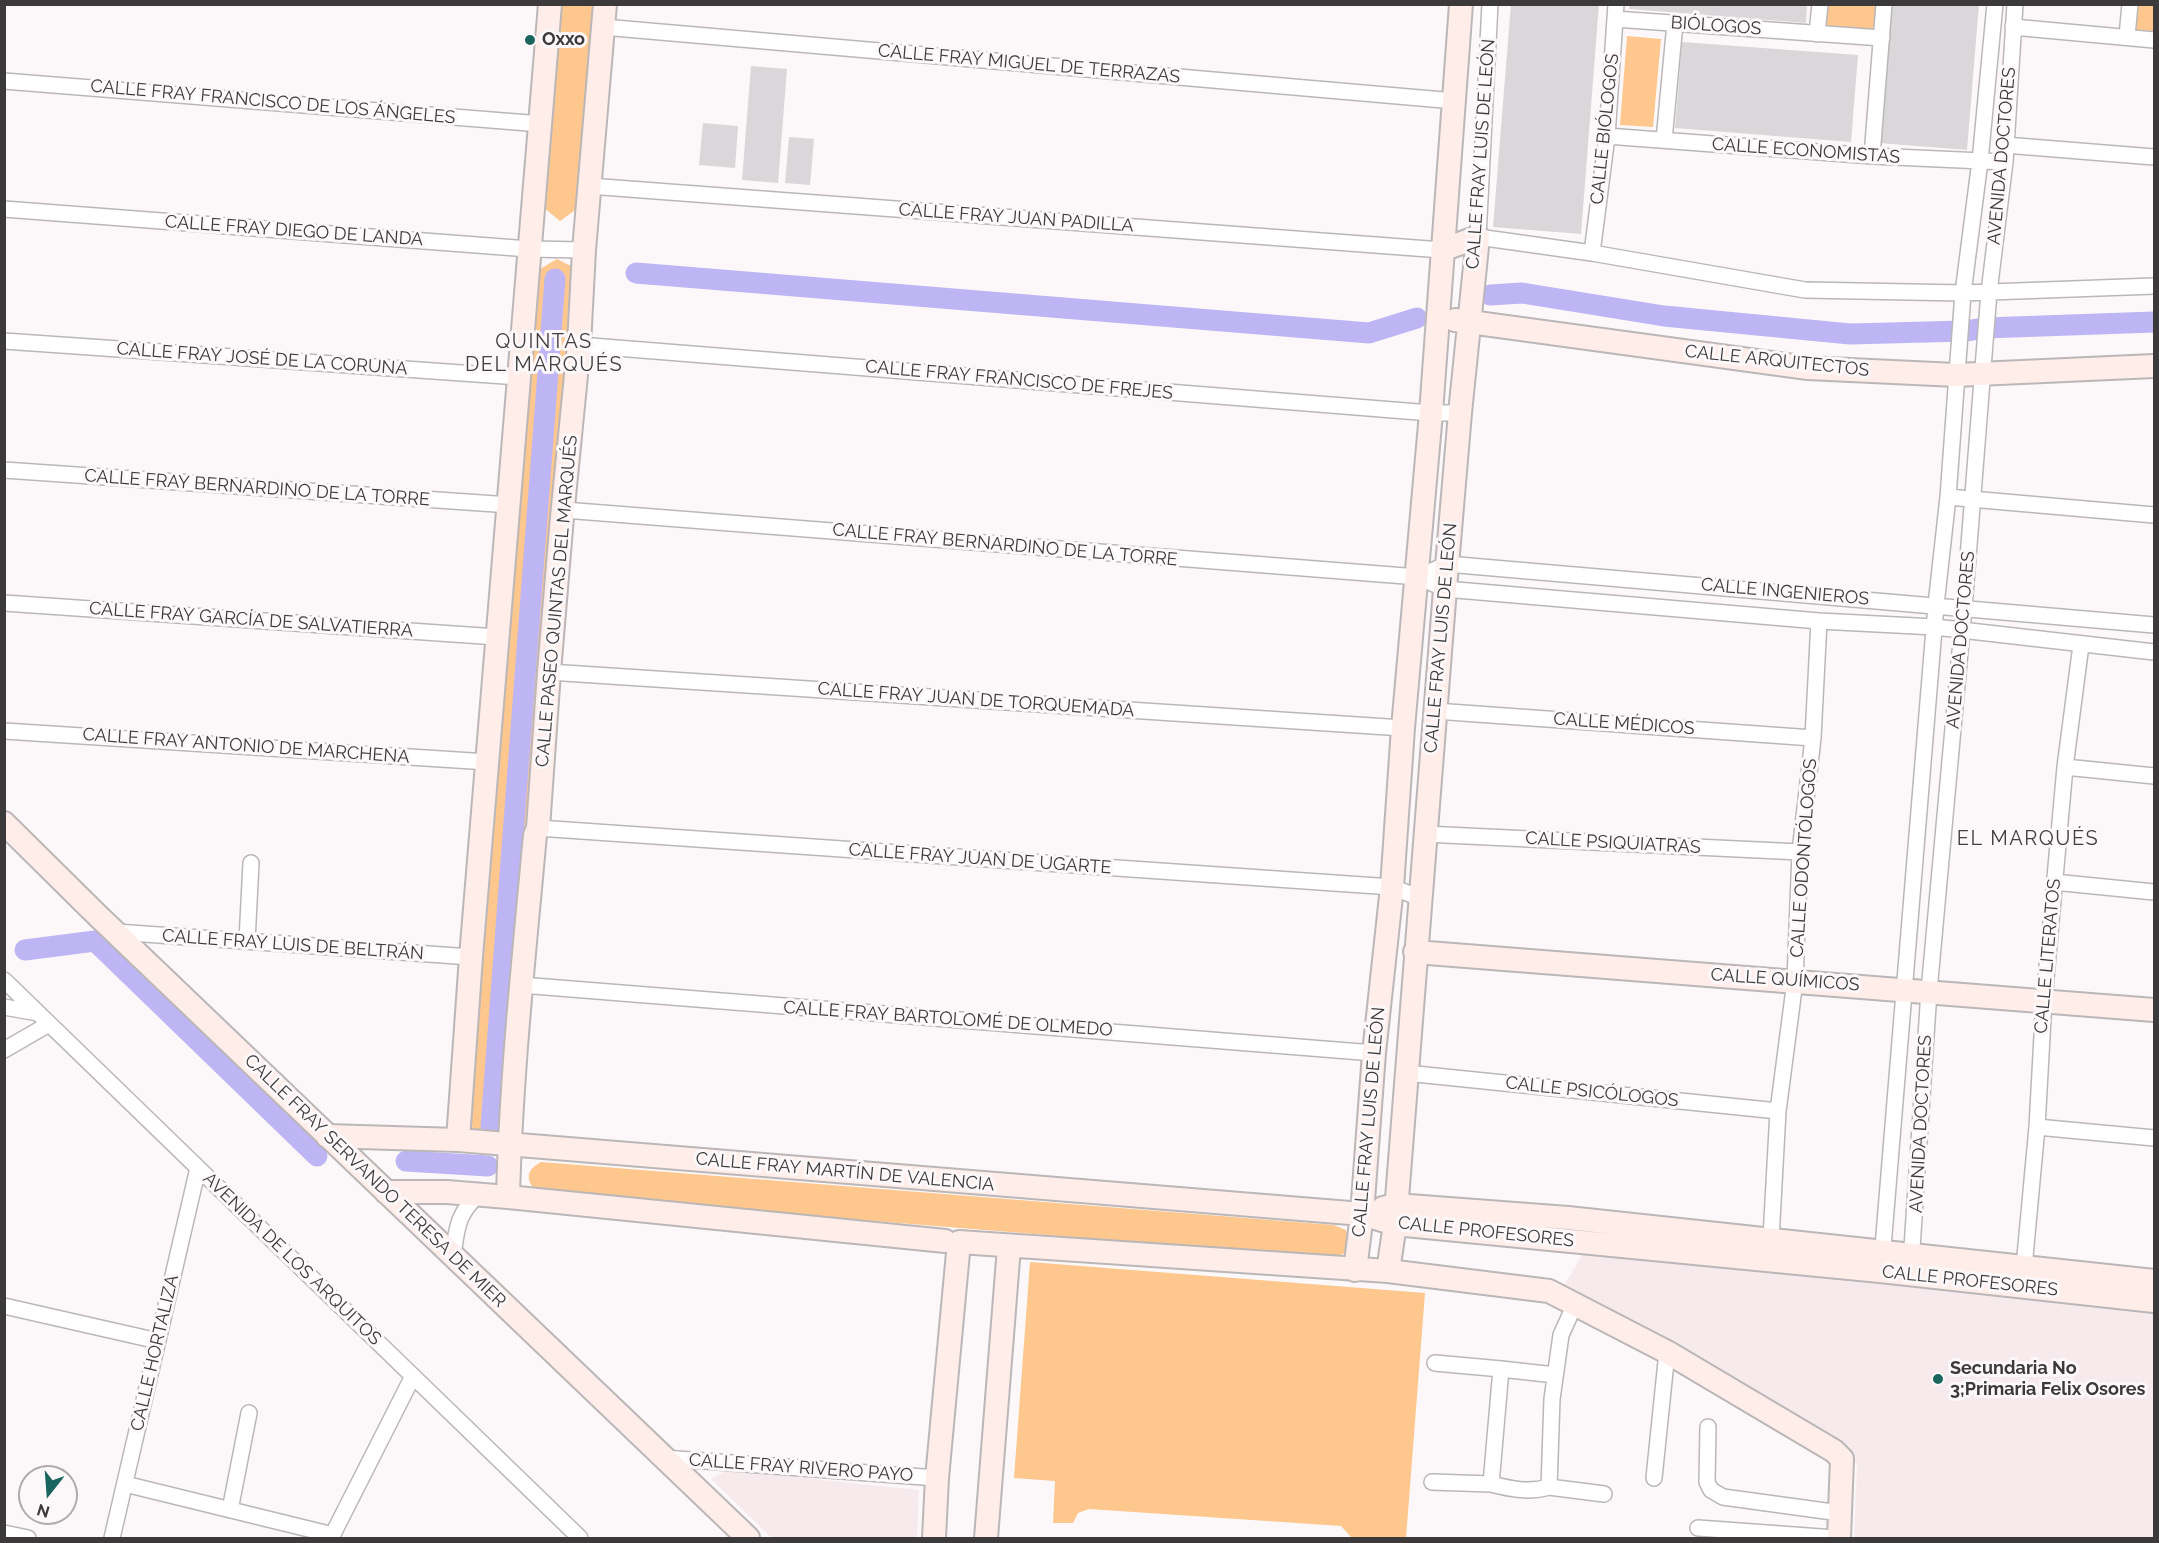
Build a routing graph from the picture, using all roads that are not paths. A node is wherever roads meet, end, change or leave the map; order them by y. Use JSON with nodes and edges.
{"nodes":[{"id":1,"x":550,"y":4,"type":"edge"},
{"id":2,"x":1461,"y":4,"type":"edge"},
{"id":3,"x":1490,"y":4,"type":"edge"},
{"id":4,"x":1820,"y":4,"type":"edge"},
{"id":5,"x":1884,"y":4,"type":"edge"},
{"id":6,"x":1995,"y":4,"type":"edge"},
{"id":7,"x":2015,"y":4,"type":"edge"},
{"id":8,"x":2130,"y":4,"type":"edge"},
{"id":9,"x":1616,"y":12,"type":"edge"},
{"id":10,"x":604,"y":16,"type":"edge"},
{"id":11,"x":1675,"y":23,"type":"junction"},
{"id":12,"x":2013,"y":27,"type":"junction"},
{"id":13,"x":1817,"y":34,"type":"junction"},
{"id":14,"x":2127,"y":36,"type":"junction"},
{"id":15,"x":1882,"y":38,"type":"junction"},
{"id":16,"x":2154,"y":40,"type":"edge"},
{"id":17,"x":4,"y":81,"type":"edge"},
{"id":18,"x":1455,"y":101,"type":"junction"},
{"id":19,"x":541,"y":124,"type":"junction"},
{"id":20,"x":1607,"y":136,"type":"junction"},
{"id":21,"x":1664,"y":140,"type":"junction"},
{"id":22,"x":2005,"y":145,"type":"junction"},
{"id":23,"x":1872,"y":156,"type":"junction"},
{"id":24,"x":2154,"y":157,"type":"edge"},
{"id":25,"x":1980,"y":161,"type":"junction"},
{"id":26,"x":2005,"y":162,"type":"junction"},
{"id":27,"x":589,"y":186,"type":"junction"},
{"id":28,"x":4,"y":209,"type":"edge"},
{"id":29,"x":1478,"y":237,"type":"junction"},
{"id":30,"x":529,"y":249,"type":"junction"},
{"id":31,"x":584,"y":250,"type":"junction"},
{"id":32,"x":1442,"y":250,"type":"junction"},
{"id":33,"x":1592,"y":253,"type":"junction"},
{"id":34,"x":2154,"y":286,"type":"edge"},
{"id":35,"x":1989,"y":292,"type":"junction"},
{"id":36,"x":1963,"y":298,"type":"junction"},
{"id":37,"x":1437,"y":317,"type":"junction"},
{"id":38,"x":1469,"y":322,"type":"junction"},
{"id":39,"x":4,"y":341,"type":"edge"},
{"id":40,"x":579,"y":345,"type":"junction"},
{"id":41,"x":2154,"y":366,"type":"edge"},
{"id":42,"x":1957,"y":370,"type":"junction"},
{"id":43,"x":1982,"y":374,"type":"junction"},
{"id":44,"x":519,"y":377,"type":"junction"},
{"id":45,"x":1431,"y":413,"type":"junction"},
{"id":46,"x":1460,"y":413,"type":"junction"},
{"id":47,"x":4,"y":470,"type":"edge"},
{"id":48,"x":1948,"y":497,"type":"junction"},
{"id":49,"x":1973,"y":500,"type":"junction"},
{"id":50,"x":510,"y":505,"type":"junction"},
{"id":51,"x":564,"y":510,"type":"junction"},
{"id":52,"x":2154,"y":515,"type":"edge"},
{"id":53,"x":1447,"y":564,"type":"junction"},
{"id":54,"x":1418,"y":577,"type":"junction"},
{"id":55,"x":1445,"y":589,"type":"junction"},
{"id":56,"x":4,"y":603,"type":"edge"},
{"id":57,"x":1936,"y":605,"type":"junction"},
{"id":58,"x":1964,"y":608,"type":"junction"},
{"id":59,"x":1819,"y":621,"type":"junction"},
{"id":60,"x":2154,"y":625,"type":"edge"},
{"id":61,"x":1935,"y":627,"type":"junction"},
{"id":62,"x":1961,"y":630,"type":"junction"},
{"id":63,"x":497,"y":637,"type":"junction"},
{"id":64,"x":2081,"y":645,"type":"junction"},
{"id":65,"x":2154,"y":652,"type":"edge"},
{"id":66,"x":549,"y":672,"type":"junction"},
{"id":67,"x":1434,"y":711,"type":"junction"},
{"id":68,"x":1403,"y":728,"type":"junction"},
{"id":69,"x":4,"y":731,"type":"edge"},
{"id":70,"x":1814,"y":738,"type":"junction"},
{"id":71,"x":488,"y":762,"type":"junction"},
{"id":72,"x":2065,"y":767,"type":"junction"},
{"id":73,"x":2154,"y":776,"type":"edge"},
{"id":74,"x":4,"y":823,"type":"edge"},
{"id":75,"x":538,"y":828,"type":"junction"},
{"id":76,"x":1425,"y":834,"type":"junction"},
{"id":77,"x":1800,"y":852,"type":"junction"},
{"id":78,"x":251,"y":863,"type":"dead end"},
{"id":79,"x":2054,"y":882,"type":"junction"},
{"id":80,"x":1392,"y":887,"type":"junction"},
{"id":81,"x":2154,"y":892,"type":"edge"},
{"id":82,"x":1420,"y":898,"type":"junction"},
{"id":83,"x":116,"y":932,"type":"junction"},
{"id":84,"x":246,"y":941,"type":"junction"},
{"id":85,"x":1415,"y":952,"type":"junction"},
{"id":86,"x":471,"y":957,"type":"junction"},
{"id":87,"x":4,"y":980,"type":"edge"},
{"id":88,"x":1795,"y":981,"type":"junction"},
{"id":89,"x":521,"y":986,"type":"junction"},
{"id":90,"x":1904,"y":989,"type":"junction"},
{"id":91,"x":1929,"y":991,"type":"junction"},
{"id":92,"x":2044,"y":1000,"type":"junction"},
{"id":93,"x":4,"y":1006,"type":"edge"},
{"id":94,"x":2154,"y":1010,"type":"edge"},
{"id":95,"x":38,"y":1012,"type":"junction"},
{"id":96,"x":49,"y":1024,"type":"junction"},
{"id":97,"x":4,"y":1050,"type":"edge"},
{"id":98,"x":1374,"y":1053,"type":"junction"},
{"id":99,"x":1406,"y":1073,"type":"junction"},
{"id":100,"x":1778,"y":1111,"type":"junction"},
{"id":101,"x":2037,"y":1127,"type":"junction"},
{"id":102,"x":327,"y":1136,"type":"junction"},
{"id":103,"x":2154,"y":1138,"type":"edge"},
{"id":104,"x":458,"y":1140,"type":"junction"},
{"id":105,"x":510,"y":1144,"type":"junction"},
{"id":106,"x":198,"y":1168,"type":"junction"},
{"id":107,"x":386,"y":1192,"type":"junction"},
{"id":108,"x":479,"y":1194,"type":"junction"},
{"id":109,"x":508,"y":1197,"type":"junction"},
{"id":110,"x":1362,"y":1214,"type":"junction"},
{"id":111,"x":1395,"y":1214,"type":"junction"},
{"id":112,"x":1771,"y":1238,"type":"junction"},
{"id":113,"x":952,"y":1241,"type":"junction"},
{"id":114,"x":1009,"y":1247,"type":"junction"},
{"id":115,"x":453,"y":1256,"type":"junction"},
{"id":116,"x":1881,"y":1261,"type":"junction"},
{"id":117,"x":1911,"y":1265,"type":"junction"},
{"id":118,"x":2024,"y":1267,"type":"junction"},
{"id":119,"x":1355,"y":1270,"type":"junction"},
{"id":120,"x":1388,"y":1271,"type":"junction"},
{"id":121,"x":2154,"y":1281,"type":"edge"},
{"id":122,"x":2154,"y":1301,"type":"edge"},
{"id":123,"x":1575,"y":1304,"type":"junction"},
{"id":124,"x":4,"y":1306,"type":"edge"},
{"id":125,"x":158,"y":1341,"type":"junction"},
{"id":126,"x":1667,"y":1352,"type":"junction"},
{"id":127,"x":1435,"y":1363,"type":"dead end"},
{"id":128,"x":1501,"y":1369,"type":"junction"},
{"id":129,"x":1555,"y":1375,"type":"junction"},
{"id":130,"x":413,"y":1376,"type":"junction"},
{"id":131,"x":249,"y":1413,"type":"dead end"},
{"id":132,"x":1708,"y":1427,"type":"dead end"},
{"id":133,"x":664,"y":1458,"type":"junction"},
{"id":134,"x":937,"y":1478,"type":"junction"},
{"id":135,"x":1654,"y":1478,"type":"dead end"},
{"id":136,"x":1432,"y":1482,"type":"dead end"},
{"id":137,"x":125,"y":1484,"type":"junction"},
{"id":138,"x":1491,"y":1484,"type":"junction"},
{"id":139,"x":1549,"y":1487,"type":"junction"},
{"id":140,"x":1604,"y":1494,"type":"dead end"},
{"id":141,"x":230,"y":1510,"type":"junction"},
{"id":142,"x":1840,"y":1514,"type":"junction"},
{"id":143,"x":1698,"y":1528,"type":"dead end"},
{"id":144,"x":4,"y":1533,"type":"edge"},
{"id":145,"x":332,"y":1537,"type":"edge"},
{"id":146,"x":28,"y":1539,"type":"edge"},
{"id":147,"x":112,"y":1539,"type":"edge"},
{"id":148,"x":580,"y":1539,"type":"edge"},
{"id":149,"x":748,"y":1539,"type":"edge"},
{"id":150,"x":934,"y":1539,"type":"edge"},
{"id":151,"x":986,"y":1539,"type":"edge"},
{"id":152,"x":1837,"y":1539,"type":"edge"}],
"edges":[{"from":1,"to":19,"type":"street"},
{"from":2,"to":18,"type":"street","name":"CALLE FRAY LUIS DE LEÓN"},
{"from":3,"to":29,"type":"street","name":"CALLE FRAY LUIS DE LEÓN"},
{"from":4,"to":13,"type":"street"},
{"from":5,"to":15,"type":"street"},
{"from":6,"to":25,"type":"street","name":"AVENIDA DOCTORES"},
{"from":7,"to":12,"type":"street","name":"AVENIDA DOCTORES"},
{"from":8,"to":14,"type":"street"},
{"from":9,"to":11,"type":"street","name":"BIÓLOGOS"},
{"from":9,"to":20,"type":"street","name":"CALLE BIÓLOGOS"},
{"from":10,"to":18,"type":"street","name":"CALLE FRAY MIGUEL DE TERRAZAS"},
{"from":10,"to":27,"type":"street","name":"CALLE PASEO QUINTAS DEL MARQUÉS"},
{"from":11,"to":13,"type":"street","name":"BIÓLOGOS"},
{"from":11,"to":21,"type":"street"},
{"from":12,"to":14,"type":"street"},
{"from":12,"to":22,"type":"street","name":"AVENIDA DOCTORES"},
{"from":13,"to":15,"type":"street","name":"BIÓLOGOS"},
{"from":14,"to":16,"type":"street"},
{"from":15,"to":23,"type":"street"},
{"from":17,"to":19,"type":"street","name":"CALLE FRAY FRANCISCO DE LOS ÁNGELES"},
{"from":18,"to":32,"type":"street","name":"CALLE FRAY LUIS DE LEÓN"},
{"from":19,"to":30,"type":"street"},
{"from":20,"to":21,"type":"street","name":"CALLE ECONOMISTAS"},
{"from":20,"to":33,"type":"street","name":"CALLE BIÓLOGOS"},
{"from":21,"to":23,"type":"street","name":"CALLE ECONOMISTAS"},
{"from":22,"to":24,"type":"street"},
{"from":22,"to":26,"type":"street","name":"AVENIDA DOCTORES"},
{"from":23,"to":25,"type":"street","name":"CALLE ECONOMISTAS"},
{"from":25,"to":26,"type":"street","name":"CALLE ECONOMISTAS"},
{"from":25,"to":36,"type":"street","name":"AVENIDA DOCTORES"},
{"from":26,"to":35,"type":"street","name":"AVENIDA DOCTORES"},
{"from":27,"to":31,"type":"street","name":"CALLE PASEO QUINTAS DEL MARQUÉS"},
{"from":27,"to":32,"type":"street","name":"CALLE FRAY JUAN PADILLA"},
{"from":28,"to":30,"type":"street","name":"CALLE FRAY DIEGO DE LANDA"},
{"from":29,"to":32,"type":"street"},
{"from":29,"to":33,"type":"street"},
{"from":29,"to":38,"type":"street","name":"CALLE FRAY LUIS DE LEÓN"},
{"from":30,"to":31,"type":"street","name":"CALLE FRAY DIEGO DE LANDA"},
{"from":30,"to":44,"type":"street"},
{"from":31,"to":40,"type":"street","name":"CALLE PASEO QUINTAS DEL MARQUÉS"},
{"from":32,"to":37,"type":"street","name":"CALLE FRAY LUIS DE LEÓN"},
{"from":33,"to":36,"type":"street"},
{"from":34,"to":35,"type":"street"},
{"from":35,"to":36,"type":"street"},
{"from":35,"to":43,"type":"street","name":"AVENIDA DOCTORES"},
{"from":36,"to":42,"type":"street","name":"AVENIDA DOCTORES"},
{"from":37,"to":38,"type":"street","name":"CALLE ARQUITECTOS"},
{"from":37,"to":45,"type":"street","name":"CALLE FRAY LUIS DE LEÓN"},
{"from":38,"to":42,"type":"street","name":"CALLE ARQUITECTOS"},
{"from":38,"to":46,"type":"street","name":"CALLE FRAY LUIS DE LEÓN"},
{"from":39,"to":44,"type":"street","name":"CALLE FRAY JOSÉ DE LA CORUNA"},
{"from":40,"to":45,"type":"street","name":"CALLE FRAY FRANCISCO DE FREJES"},
{"from":40,"to":51,"type":"street","name":"CALLE PASEO QUINTAS DEL MARQUÉS"},
{"from":41,"to":43,"type":"street","name":"CALLE ARQUITECTOS"},
{"from":42,"to":43,"type":"street","name":"CALLE ARQUITECTOS"},
{"from":42,"to":48,"type":"street","name":"AVENIDA DOCTORES"},
{"from":43,"to":49,"type":"street","name":"AVENIDA DOCTORES"},
{"from":44,"to":50,"type":"street"},
{"from":45,"to":46,"type":"street","name":"CALLE FRAY FRANCISCO DE FREJES"},
{"from":45,"to":54,"type":"street","name":"CALLE FRAY LUIS DE LEÓN"},
{"from":46,"to":53,"type":"street","name":"CALLE FRAY LUIS DE LEÓN"},
{"from":47,"to":50,"type":"street","name":"CALLE FRAY BERNARDINO DE LA TORRE"},
{"from":48,"to":49,"type":"street"},
{"from":48,"to":57,"type":"street","name":"AVENIDA DOCTORES"},
{"from":49,"to":52,"type":"street"},
{"from":49,"to":58,"type":"street","name":"AVENIDA DOCTORES"},
{"from":50,"to":63,"type":"street"},
{"from":51,"to":54,"type":"street","name":"CALLE FRAY BERNARDINO DE LA TORRE"},
{"from":51,"to":66,"type":"street","name":"CALLE PASEO QUINTAS DEL MARQUÉS"},
{"from":53,"to":54,"type":"street","name":"CALLE INGENIEROS"},
{"from":53,"to":55,"type":"street","name":"CALLE FRAY LUIS DE LEÓN"},
{"from":53,"to":57,"type":"street","name":"CALLE INGENIEROS"},
{"from":54,"to":55,"type":"street","name":"CALLE FRAY BERNARDINO DE LA TORRE"},
{"from":54,"to":68,"type":"street","name":"CALLE FRAY LUIS DE LEÓN"},
{"from":55,"to":59,"type":"street","name":"CALLE INGENIEROS"},
{"from":55,"to":67,"type":"street","name":"CALLE FRAY LUIS DE LEÓN"},
{"from":56,"to":63,"type":"street","name":"CALLE FRAY GARCÍA DE SALVATIERRA"},
{"from":57,"to":58,"type":"street","name":"CALLE INGENIEROS"},
{"from":57,"to":61,"type":"street","name":"AVENIDA DOCTORES"},
{"from":58,"to":60,"type":"street","name":"CALLE INGENIEROS"},
{"from":58,"to":62,"type":"street","name":"AVENIDA DOCTORES"},
{"from":59,"to":61,"type":"street","name":"CALLE INGENIEROS"},
{"from":59,"to":70,"type":"street","name":"CALLE ODONTÓLOGOS"},
{"from":61,"to":62,"type":"street","name":"CALLE INGENIEROS"},
{"from":61,"to":90,"type":"street","name":"AVENIDA DOCTORES"},
{"from":62,"to":64,"type":"street","name":"CALLE INGENIEROS"},
{"from":62,"to":91,"type":"street","name":"AVENIDA DOCTORES"},
{"from":63,"to":71,"type":"street"},
{"from":64,"to":65,"type":"street","name":"CALLE INGENIEROS"},
{"from":64,"to":72,"type":"street","name":"CALLE LITERATOS"},
{"from":66,"to":68,"type":"street","name":"CALLE FRAY JUAN DE TORQUEMADA"},
{"from":66,"to":75,"type":"street","name":"CALLE PASEO QUINTAS DEL MARQUÉS"},
{"from":67,"to":70,"type":"street","name":"CALLE MÉDICOS"},
{"from":67,"to":76,"type":"street","name":"CALLE FRAY LUIS DE LEÓN"},
{"from":68,"to":80,"type":"street","name":"CALLE FRAY LUIS DE LEÓN"},
{"from":69,"to":71,"type":"street","name":"CALLE FRAY ANTONIO DE MARCHENA"},
{"from":70,"to":77,"type":"street","name":"CALLE ODONTÓLOGOS"},
{"from":71,"to":86,"type":"street"},
{"from":72,"to":73,"type":"street"},
{"from":72,"to":79,"type":"street","name":"CALLE LITERATOS"},
{"from":74,"to":83,"type":"street","name":"CALLE FRAY SERVANDO TERESA DE MIER"},
{"from":75,"to":80,"type":"street","name":"CALLE FRAY JUAN DE UGARTE"},
{"from":75,"to":89,"type":"street","name":"CALLE PASEO QUINTAS DEL MARQUÉS"},
{"from":76,"to":77,"type":"street","name":"CALLE PSIQUIATRAS"},
{"from":76,"to":82,"type":"street","name":"CALLE FRAY LUIS DE LEÓN"},
{"from":77,"to":88,"type":"street","name":"CALLE ODONTÓLOGOS"},
{"from":78,"to":84,"type":"street"},
{"from":79,"to":81,"type":"street"},
{"from":79,"to":92,"type":"street","name":"CALLE LITERATOS"},
{"from":80,"to":82,"type":"street","name":"CALLE FRAY JUAN DE UGARTE"},
{"from":80,"to":98,"type":"street","name":"CALLE FRAY LUIS DE LEÓN"},
{"from":82,"to":85,"type":"street","name":"CALLE FRAY LUIS DE LEÓN"},
{"from":83,"to":84,"type":"street","name":"CALLE FRAY LUIS DE BELTRÁN"},
{"from":83,"to":102,"type":"street","name":"CALLE FRAY SERVANDO TERESA DE MIER"},
{"from":84,"to":86,"type":"street","name":"CALLE FRAY LUIS DE BELTRÁN"},
{"from":85,"to":88,"type":"street","name":"CALLE QUÍMICOS"},
{"from":85,"to":99,"type":"street","name":"CALLE FRAY LUIS DE LEÓN"},
{"from":86,"to":104,"type":"street"},
{"from":87,"to":95,"type":"street","name":"AVENIDA DE LOS ARQUITOS"},
{"from":88,"to":90,"type":"street","name":"CALLE QUÍMICOS"},
{"from":88,"to":100,"type":"street","name":"CALLE ODONTÓLOGOS"},
{"from":89,"to":98,"type":"street","name":"CALLE FRAY BARTOLOMÉ DE OLMEDO"},
{"from":89,"to":105,"type":"street","name":"CALLE PASEO QUINTAS DEL MARQUÉS"},
{"from":90,"to":91,"type":"street","name":"CALLE QUÍMICOS"},
{"from":90,"to":116,"type":"street","name":"AVENIDA DOCTORES"},
{"from":91,"to":92,"type":"street","name":"CALLE QUÍMICOS"},
{"from":91,"to":117,"type":"street","name":"AVENIDA DOCTORES"},
{"from":92,"to":94,"type":"street","name":"CALLE QUÍMICOS"},
{"from":92,"to":101,"type":"street","name":"CALLE LITERATOS"},
{"from":93,"to":95,"type":"street"},
{"from":95,"to":96,"type":"street","name":"AVENIDA DE LOS ARQUITOS"},
{"from":96,"to":97,"type":"street"},
{"from":96,"to":106,"type":"street","name":"AVENIDA DE LOS ARQUITOS"},
{"from":98,"to":110,"type":"street","name":"CALLE FRAY LUIS DE LEÓN"},
{"from":99,"to":100,"type":"street","name":"CALLE PSICÓLOGOS"},
{"from":99,"to":111,"type":"street","name":"CALLE FRAY LUIS DE LEÓN"},
{"from":100,"to":112,"type":"street","name":"CALLE ODONTÓLOGOS"},
{"from":101,"to":103,"type":"street"},
{"from":101,"to":118,"type":"street","name":"CALLE LITERATOS"},
{"from":102,"to":104,"type":"street","name":"CALLE FRAY MARTÍN DE VALENCIA"},
{"from":102,"to":107,"type":"street","name":"CALLE FRAY SERVANDO TERESA DE MIER"},
{"from":104,"to":105,"type":"street","name":"CALLE FRAY MARTÍN DE VALENCIA"},
{"from":105,"to":109,"type":"street","name":"CALLE PASEO QUINTAS DEL MARQUÉS"},
{"from":105,"to":110,"type":"street","name":"CALLE FRAY MARTÍN DE VALENCIA"},
{"from":106,"to":125,"type":"street","name":"CALLE HORTALIZA"},
{"from":106,"to":130,"type":"street","name":"AVENIDA DE LOS ARQUITOS"},
{"from":107,"to":108,"type":"street"},
{"from":107,"to":115,"type":"street","name":"CALLE FRAY SERVANDO TERESA DE MIER"},
{"from":108,"to":109,"type":"street"},
{"from":108,"to":115,"type":"street"},
{"from":109,"to":113,"type":"street"},
{"from":110,"to":111,"type":"street","name":"CALLE PROFESORES"},
{"from":110,"to":119,"type":"street","name":"CALLE FRAY LUIS DE LEÓN"},
{"from":111,"to":112,"type":"street","name":"CALLE PROFESORES"},
{"from":111,"to":116,"type":"street","name":"CALLE PROFESORES"},
{"from":111,"to":120,"type":"street","name":"CALLE FRAY LUIS DE LEÓN"},
{"from":112,"to":116,"type":"street","name":"CALLE PROFESORES"},
{"from":113,"to":114,"type":"street"},
{"from":113,"to":134,"type":"street"},
{"from":114,"to":119,"type":"street"},
{"from":114,"to":151,"type":"street"},
{"from":115,"to":133,"type":"street","name":"CALLE FRAY SERVANDO TERESA DE MIER"},
{"from":116,"to":117,"type":"street","name":"CALLE PROFESORES"},
{"from":117,"to":118,"type":"street","name":"CALLE PROFESORES"},
{"from":117,"to":122,"type":"street","name":"CALLE PROFESORES"},
{"from":118,"to":121,"type":"street","name":"CALLE PROFESORES"},
{"from":119,"to":120,"type":"street"},
{"from":120,"to":123,"type":"street"},
{"from":123,"to":126,"type":"street"},
{"from":123,"to":129,"type":"street"},
{"from":124,"to":125,"type":"street"},
{"from":125,"to":137,"type":"street","name":"CALLE HORTALIZA"},
{"from":126,"to":135,"type":"street"},
{"from":126,"to":142,"type":"street"},
{"from":127,"to":128,"type":"street"},
{"from":128,"to":129,"type":"street"},
{"from":128,"to":138,"type":"street"},
{"from":129,"to":139,"type":"street"},
{"from":130,"to":145,"type":"street"},
{"from":130,"to":148,"type":"street","name":"AVENIDA DE LOS ARQUITOS"},
{"from":131,"to":141,"type":"street"},
{"from":132,"to":142,"type":"street"},
{"from":133,"to":134,"type":"street","name":"CALLE FRAY RIVERO PAYO"},
{"from":133,"to":149,"type":"street","name":"CALLE FRAY SERVANDO TERESA DE MIER"},
{"from":134,"to":150,"type":"street"},
{"from":136,"to":138,"type":"street"},
{"from":137,"to":141,"type":"street"},
{"from":137,"to":147,"type":"street","name":"CALLE HORTALIZA"},
{"from":138,"to":139,"type":"street"},
{"from":139,"to":140,"type":"street"},
{"from":141,"to":145,"type":"street"},
{"from":142,"to":152,"type":"street"},
{"from":143,"to":152,"type":"street"},
{"from":144,"to":146,"type":"street"}]}
